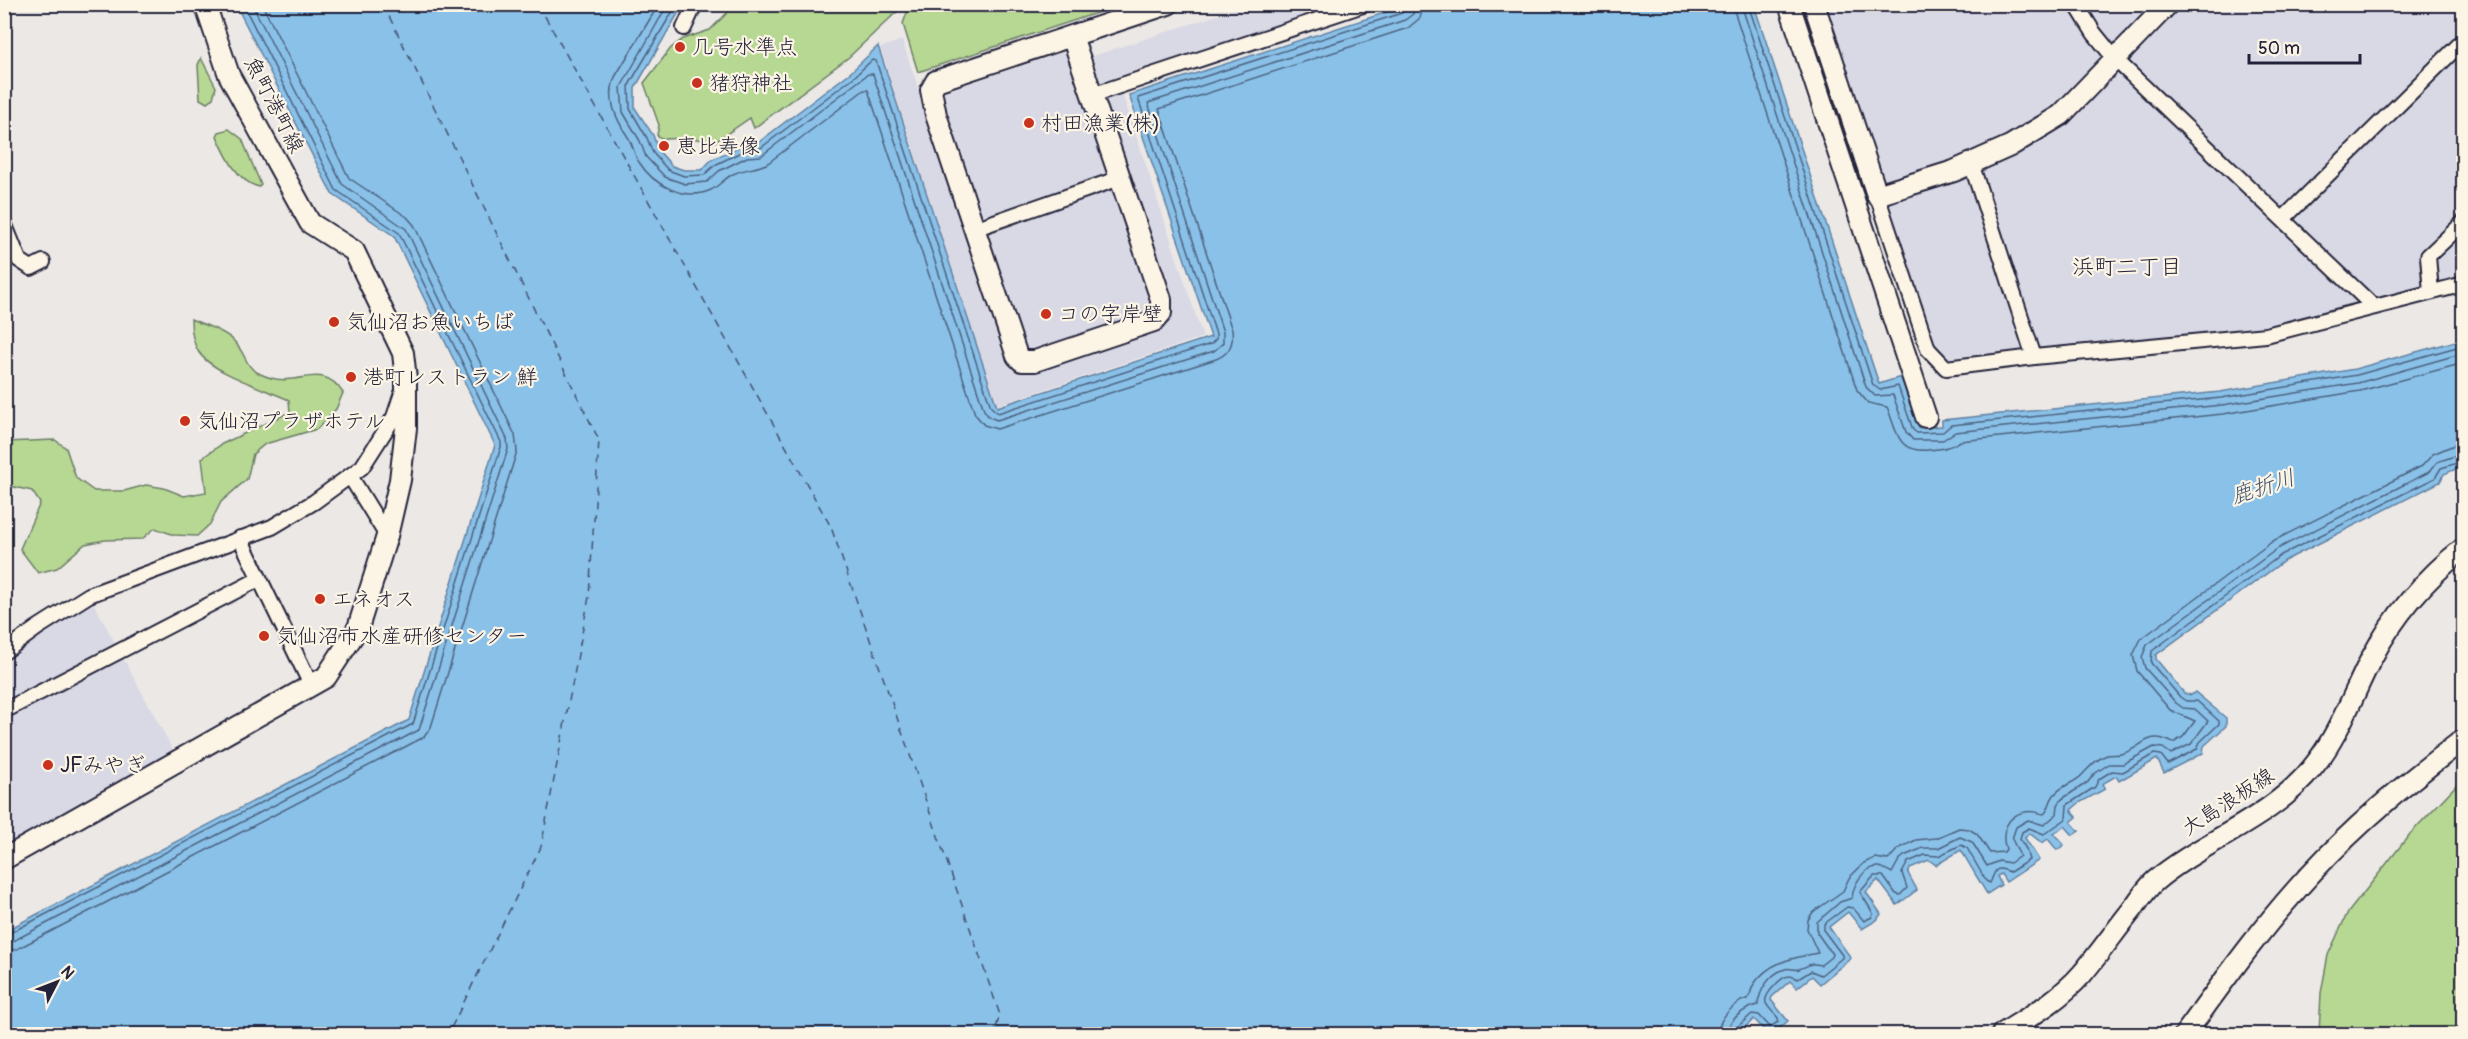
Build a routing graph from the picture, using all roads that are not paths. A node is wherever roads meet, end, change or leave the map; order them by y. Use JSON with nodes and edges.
{"nodes":[{"id":1,"x":205,"y":4,"type":"edge"},
{"id":2,"x":695,"y":4,"type":"edge"},
{"id":3,"x":1168,"y":4,"type":"edge"},
{"id":4,"x":1366,"y":4,"type":"edge"},
{"id":5,"x":1789,"y":4,"type":"edge"},
{"id":6,"x":1814,"y":4,"type":"edge"},
{"id":7,"x":2076,"y":4,"type":"edge"},
{"id":8,"x":2168,"y":4,"type":"edge"},
{"id":9,"x":684,"y":28,"type":"dead end"},
{"id":10,"x":1072,"y":36,"type":"junction"},
{"id":11,"x":2463,"y":40,"type":"edge"},
{"id":12,"x":2115,"y":59,"type":"junction"},
{"id":13,"x":1092,"y":95,"type":"junction"},
{"id":14,"x":1971,"y":163,"type":"junction"},
{"id":15,"x":1120,"y":178,"type":"junction"},
{"id":16,"x":1877,"y":195,"type":"junction"},
{"id":17,"x":2283,"y":219,"type":"junction"},
{"id":18,"x":2463,"y":222,"type":"edge"},
{"id":19,"x":4,"y":223,"type":"edge"},
{"id":20,"x":974,"y":229,"type":"junction"},
{"id":21,"x":43,"y":262,"type":"dead end"},
{"id":22,"x":2463,"y":284,"type":"edge"},
{"id":23,"x":2431,"y":292,"type":"junction"},
{"id":24,"x":2374,"y":307,"type":"junction"},
{"id":25,"x":2034,"y":357,"type":"junction"},
{"id":26,"x":406,"y":380,"type":"junction"},
{"id":27,"x":1926,"y":417,"type":"dead end"},
{"id":28,"x":350,"y":476,"type":"junction"},
{"id":29,"x":387,"y":536,"type":"junction"},
{"id":30,"x":240,"y":538,"type":"junction"},
{"id":31,"x":2463,"y":548,"type":"edge"},
{"id":32,"x":259,"y":579,"type":"junction"},
{"id":33,"x":4,"y":652,"type":"edge"},
{"id":34,"x":311,"y":685,"type":"junction"},
{"id":35,"x":4,"y":711,"type":"edge"},
{"id":36,"x":2463,"y":739,"type":"edge"},
{"id":37,"x":4,"y":859,"type":"edge"},
{"id":38,"x":2002,"y":1035,"type":"edge"},
{"id":39,"x":2185,"y":1035,"type":"edge"}],
"edges":[{"from":1,"to":26,"type":"street","name":"魚町港町線"},
{"from":2,"to":9,"type":"street"},
{"from":3,"to":10,"type":"street"},
{"from":4,"to":13,"type":"street"},
{"from":5,"to":27,"type":"street"},
{"from":6,"to":16,"type":"street"},
{"from":7,"to":12,"type":"street"},
{"from":8,"to":12,"type":"street"},
{"from":10,"to":13,"type":"street"},
{"from":10,"to":20,"type":"street"},
{"from":11,"to":17,"type":"street"},
{"from":12,"to":14,"type":"street"},
{"from":12,"to":17,"type":"street"},
{"from":13,"to":15,"type":"street"},
{"from":14,"to":16,"type":"street"},
{"from":14,"to":25,"type":"street"},
{"from":15,"to":20,"type":"street"},
{"from":15,"to":20,"type":"street"},
{"from":16,"to":25,"type":"street"},
{"from":17,"to":24,"type":"street"},
{"from":18,"to":23,"type":"street"},
{"from":19,"to":21,"type":"street"},
{"from":22,"to":23,"type":"street"},
{"from":23,"to":24,"type":"street"},
{"from":24,"to":25,"type":"street"},
{"from":26,"to":28,"type":"street"},
{"from":26,"to":29,"type":"street"},
{"from":28,"to":29,"type":"street"},
{"from":28,"to":30,"type":"street"},
{"from":29,"to":34,"type":"street"},
{"from":30,"to":32,"type":"street"},
{"from":30,"to":33,"type":"street"},
{"from":31,"to":38,"type":"street","name":"大島浪板線"},
{"from":32,"to":34,"type":"street"},
{"from":32,"to":35,"type":"street"},
{"from":34,"to":37,"type":"street"},
{"from":36,"to":39,"type":"street"}]}
